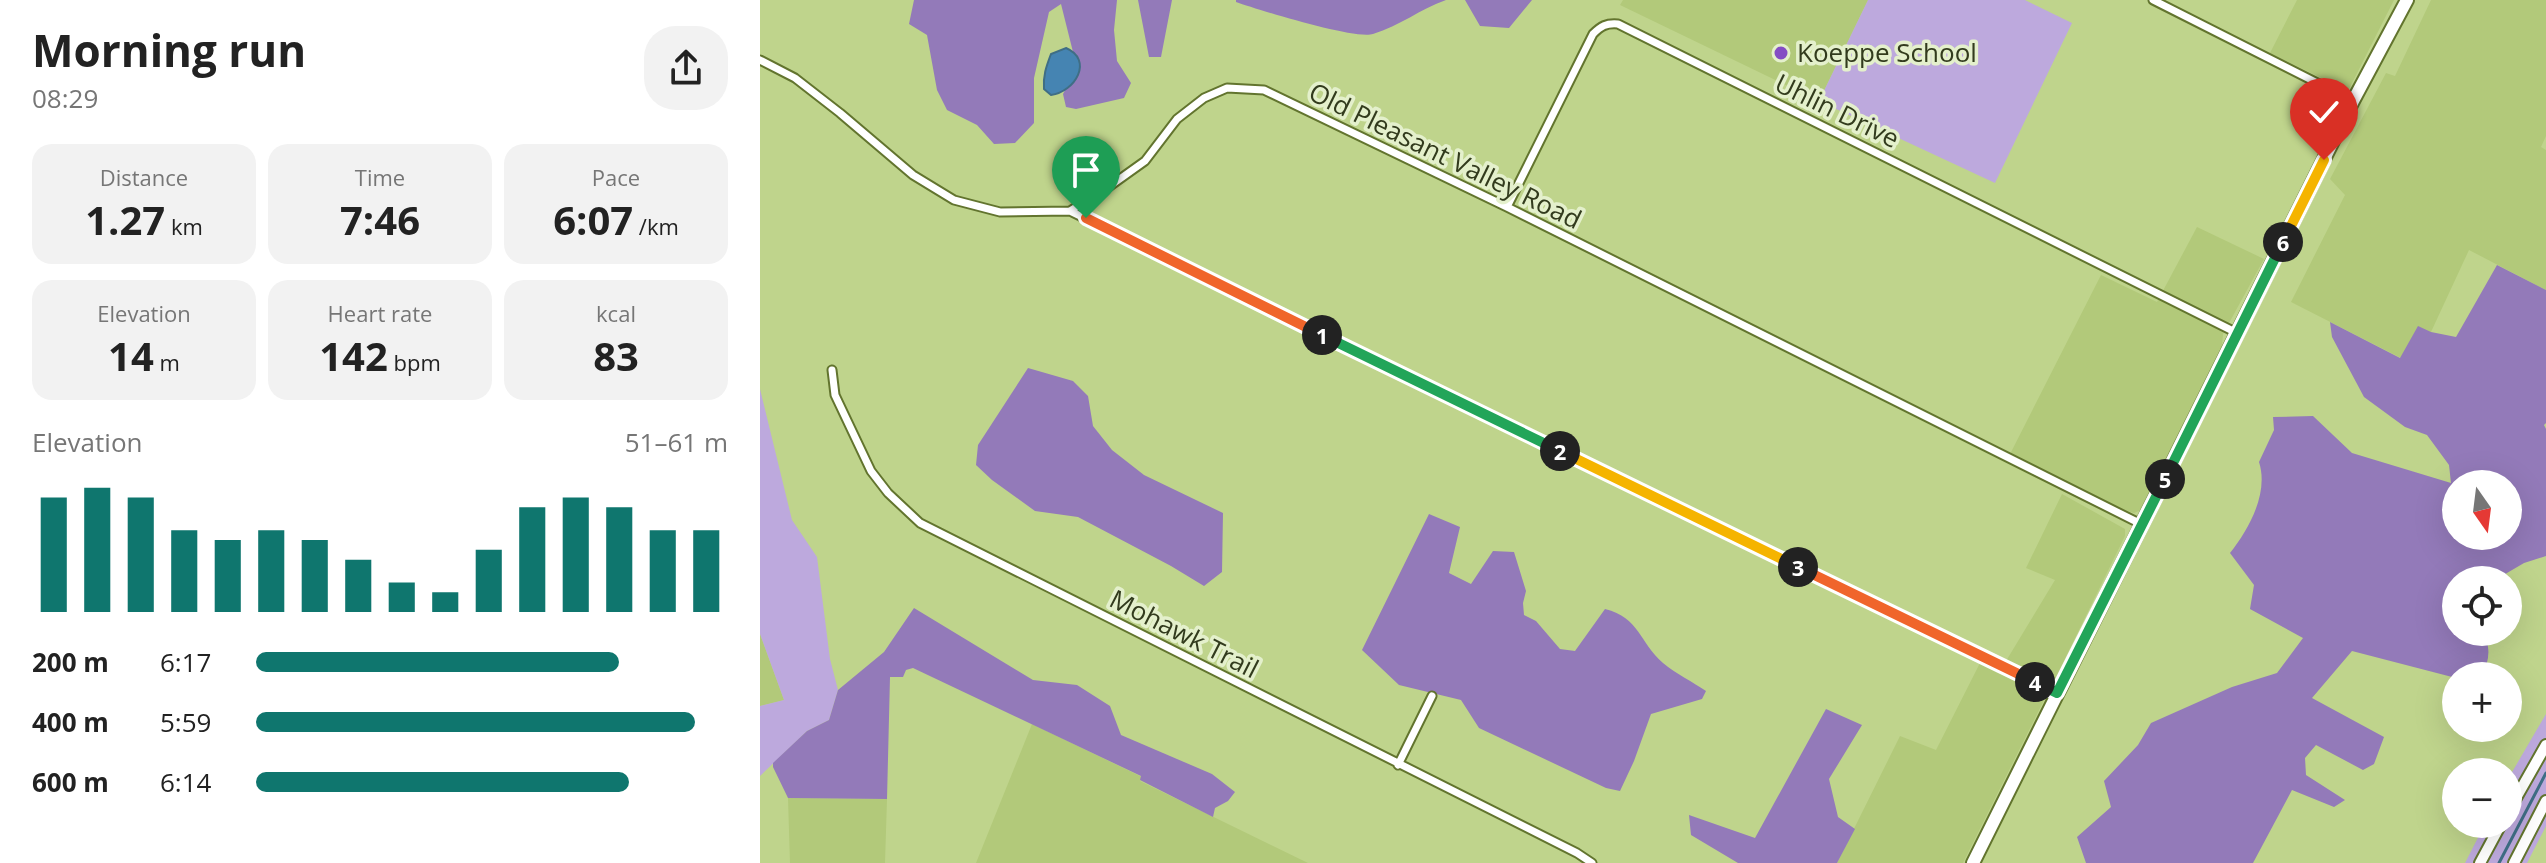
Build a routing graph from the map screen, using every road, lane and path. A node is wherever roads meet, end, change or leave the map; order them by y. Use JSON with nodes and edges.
{"nodes":[{"id":1,"x":2153,"y":0,"type":"edge"},
{"id":2,"x":2407,"y":0,"type":"edge"},
{"id":3,"x":760,"y":60,"type":"edge"},
{"id":4,"x":2353,"y":101,"type":"junction"},
{"id":5,"x":1507,"y":207,"type":"junction"},
{"id":6,"x":1070,"y":211,"type":"junction"},
{"id":7,"x":2237,"y":333,"type":"junction"},
{"id":8,"x":832,"y":370,"type":"dead end"},
{"id":9,"x":2143,"y":525,"type":"junction"},
{"id":10,"x":2057,"y":693,"type":"junction"},
{"id":11,"x":1432,"y":696,"type":"dead end"},
{"id":12,"x":2546,"y":745,"type":"edge"},
{"id":13,"x":1398,"y":765,"type":"junction"},
{"id":14,"x":2522,"y":787,"type":"edge"},
{"id":15,"x":2546,"y":801,"type":"edge"},
{"id":16,"x":2493,"y":838,"type":"edge"},
{"id":17,"x":1592,"y":863,"type":"edge"},
{"id":18,"x":1973,"y":863,"type":"edge"},
{"id":19,"x":2480,"y":863,"type":"edge"},
{"id":20,"x":2514,"y":863,"type":"edge"}],
"edges":[{"from":1,"to":4,"type":"street"},
{"from":2,"to":4,"type":"main road"},
{"from":3,"to":6,"type":"street"},
{"from":4,"to":7,"type":"main road"},
{"from":5,"to":6,"type":"street","name":"Old Pleasant Valley Road"},
{"from":5,"to":7,"type":"street","name":"Uhlin Drive"},
{"from":5,"to":9,"type":"street","name":"Old Pleasant Valley Road"},
{"from":6,"to":10,"type":"street"},
{"from":7,"to":9,"type":"main road"},
{"from":8,"to":13,"type":"street","name":"Mohawk Trail"},
{"from":9,"to":10,"type":"main road"},
{"from":10,"to":18,"type":"main road"},
{"from":11,"to":13,"type":"street"},
{"from":12,"to":14,"type":"street"},
{"from":13,"to":17,"type":"street","name":"Mohawk Trail"},
{"from":15,"to":20,"type":"street"},
{"from":16,"to":19,"type":"street"}]}
